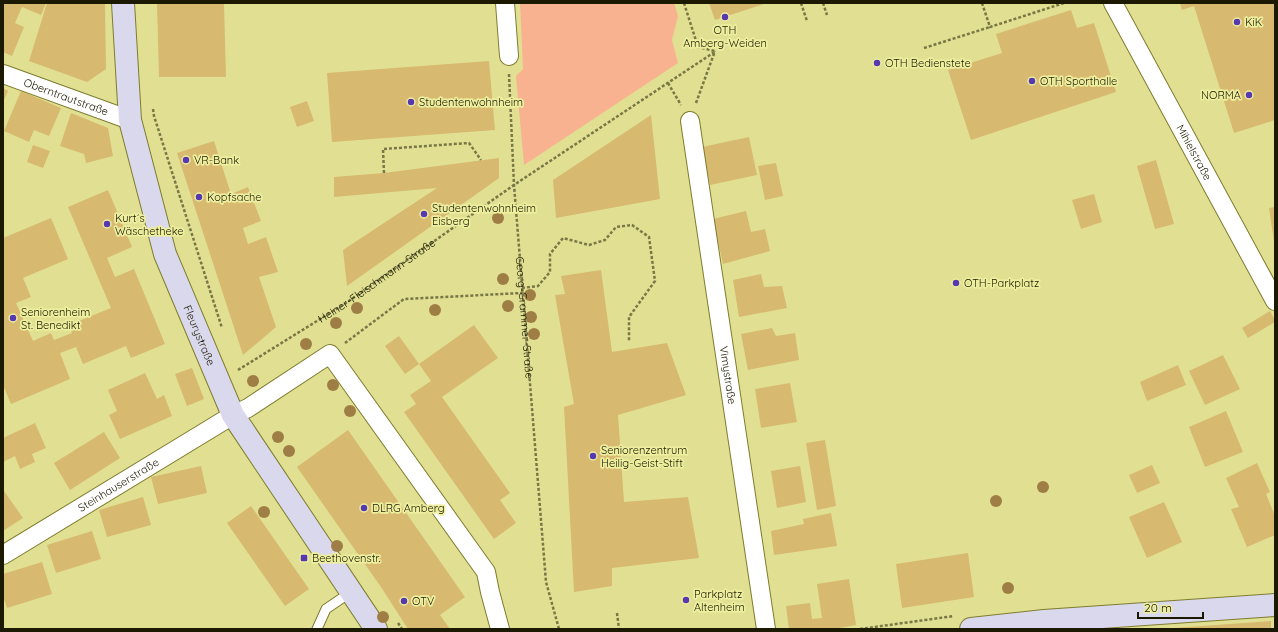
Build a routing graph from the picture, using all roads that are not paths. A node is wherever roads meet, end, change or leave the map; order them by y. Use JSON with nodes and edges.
{"nodes":[{"id":1,"x":123,"y":3,"type":"edge"},
{"id":2,"x":505,"y":3,"type":"edge"},
{"id":3,"x":1113,"y":3,"type":"edge"},
{"id":4,"x":509,"y":56,"type":"road end"},
{"id":5,"x":3,"y":74,"type":"edge"},
{"id":6,"x":130,"y":120,"type":"junction"},
{"id":7,"x":690,"y":121,"type":"road end"},
{"id":8,"x":1275,"y":302,"type":"edge"},
{"id":9,"x":233,"y":415,"type":"junction"},
{"id":10,"x":3,"y":555,"type":"edge"},
{"id":11,"x":351,"y":592,"type":"junction"},
{"id":12,"x":1275,"y":605,"type":"edge"},
{"id":13,"x":317,"y":629,"type":"edge"},
{"id":14,"x":376,"y":629,"type":"edge"},
{"id":15,"x":500,"y":629,"type":"edge"},
{"id":16,"x":766,"y":629,"type":"edge"},
{"id":17,"x":970,"y":629,"type":"edge"}],
"edges":[{"from":1,"to":6,"type":"street","name":"Fleurystraße"},
{"from":2,"to":4,"type":"street"},
{"from":3,"to":8,"type":"street","name":"Mihielstraße"},
{"from":5,"to":6,"type":"street","name":"Oberntrautstraße"},
{"from":6,"to":9,"type":"street","name":"Fleurystraße"},
{"from":7,"to":16,"type":"street","name":"Vimystraße"},
{"from":9,"to":10,"type":"street","name":"Steinhauserstraße"},
{"from":9,"to":11,"type":"street","name":"Fleurystraße"},
{"from":9,"to":15,"type":"street"},
{"from":11,"to":13,"type":"lane"},
{"from":11,"to":14,"type":"street","name":"Fleurystraße"},
{"from":12,"to":17,"type":"street"}]}
